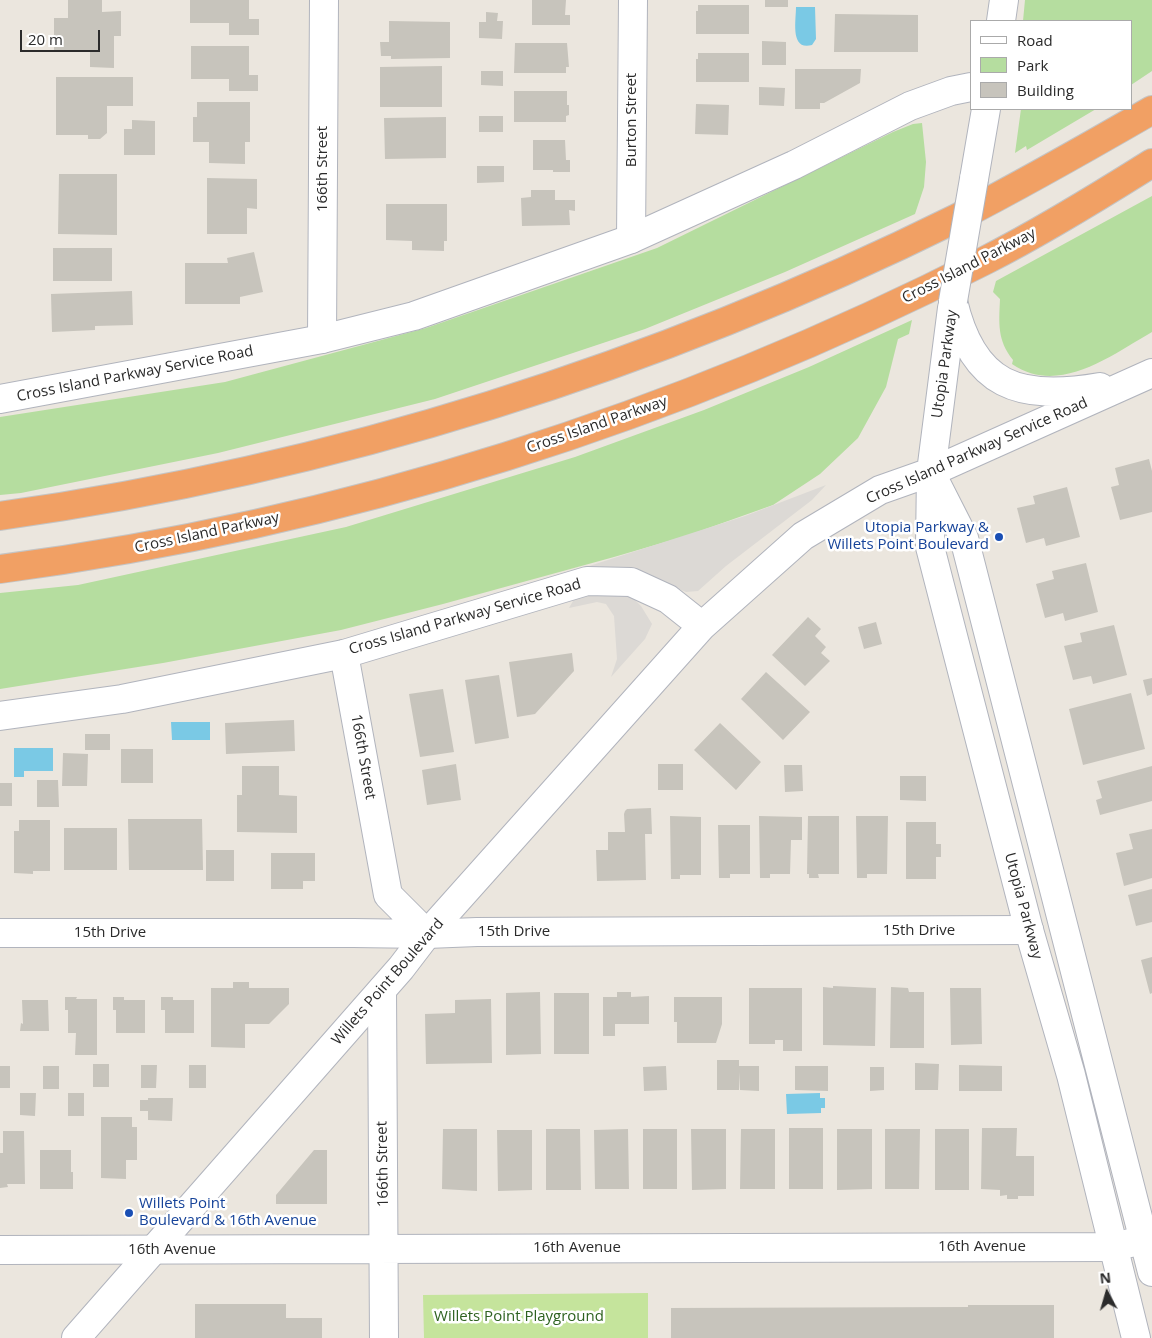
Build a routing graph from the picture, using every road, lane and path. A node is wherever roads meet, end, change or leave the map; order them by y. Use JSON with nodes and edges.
{"nodes":[{"id":1,"x":324,"y":0,"type":"edge"},
{"id":2,"x":633,"y":0,"type":"edge"},
{"id":3,"x":1004,"y":0,"type":"edge"},
{"id":4,"x":1001,"y":20,"type":"edge"},
{"id":5,"x":970,"y":87,"type":"edge"},
{"id":6,"x":986,"y":110,"type":"edge"},
{"id":7,"x":1152,"y":110,"type":"edge"},
{"id":8,"x":1152,"y":164,"type":"edge"},
{"id":9,"x":1152,"y":171,"type":"edge"},
{"id":10,"x":631,"y":239,"type":"junction"},
{"id":11,"x":1020,"y":242,"type":"junction"},
{"id":12,"x":953,"y":301,"type":"junction"},
{"id":13,"x":322,"y":339,"type":"junction"},
{"id":14,"x":1146,"y":376,"type":"edge"},
{"id":15,"x":0,"y":389,"type":"edge"},
{"id":16,"x":0,"y":399,"type":"edge"},
{"id":17,"x":931,"y":472,"type":"junction"},
{"id":18,"x":0,"y":516,"type":"edge"},
{"id":19,"x":0,"y":569,"type":"edge"},
{"id":20,"x":702,"y":626,"type":"junction"},
{"id":21,"x":344,"y":654,"type":"junction"},
{"id":22,"x":0,"y":716,"type":"edge"},
{"id":23,"x":1029,"y":930,"type":"junction"},
{"id":24,"x":0,"y":933,"type":"edge"},
{"id":25,"x":427,"y":934,"type":"junction"},
{"id":26,"x":382,"y":990,"type":"junction"},
{"id":27,"x":1148,"y":1238,"type":"edge"},
{"id":28,"x":1113,"y":1247,"type":"junction"},
{"id":29,"x":384,"y":1248,"type":"junction"},
{"id":30,"x":0,"y":1250,"type":"edge"},
{"id":31,"x":153,"y":1250,"type":"junction"},
{"id":32,"x":1152,"y":1272,"type":"edge"},
{"id":33,"x":76,"y":1338,"type":"edge"},
{"id":34,"x":384,"y":1338,"type":"edge"},
{"id":35,"x":1136,"y":1338,"type":"edge"}],
"edges":[{"from":1,"to":13,"type":"street","name":"166th Street"},
{"from":2,"to":10,"type":"street","name":"Burton Street"},
{"from":3,"to":4,"type":"street"},
{"from":5,"to":10,"type":"street","name":"Cross Island Parkway Service Road"},
{"from":6,"to":12,"type":"street","name":"Utopia Parkway","bridge":true},
{"from":7,"to":18,"type":"highway"},
{"from":8,"to":11,"type":"highway","name":"Cross Island Parkway"},
{"from":9,"to":11,"type":"highway"},
{"from":10,"to":13,"type":"street","name":"Cross Island Parkway Service Road"},
{"from":11,"to":19,"type":"highway","name":"Cross Island Parkway"},
{"from":12,"to":14,"type":"street"},
{"from":12,"to":17,"type":"street","name":"Utopia Parkway"},
{"from":13,"to":16,"type":"street","name":"Cross Island Parkway Service Road"},
{"from":14,"to":17,"type":"street","name":"Cross Island Parkway Service Road"},
{"from":15,"to":16,"type":"street"},
{"from":17,"to":20,"type":"street","name":"Cross Island Parkway Service Road"},
{"from":17,"to":23,"type":"street","name":"Utopia Parkway"},
{"from":17,"to":27,"type":"street"},
{"from":20,"to":21,"type":"street","name":"Cross Island Parkway Service Road"},
{"from":20,"to":25,"type":"street","name":"Willets Point Boulevard"},
{"from":21,"to":22,"type":"street","name":"Cross Island Parkway Service Road"},
{"from":21,"to":25,"type":"street","name":"166th Street"},
{"from":23,"to":25,"type":"street","name":"15th Drive"},
{"from":23,"to":28,"type":"street","name":"Utopia Parkway"},
{"from":24,"to":25,"type":"street","name":"15th Drive"},
{"from":25,"to":26,"type":"street","name":"Willets Point Boulevard"},
{"from":26,"to":29,"type":"street","name":"166th Street"},
{"from":26,"to":31,"type":"street","name":"Willets Point Boulevard"},
{"from":27,"to":28,"type":"street","name":"16th Avenue"},
{"from":27,"to":32,"type":"street"},
{"from":28,"to":29,"type":"street","name":"16th Avenue"},
{"from":28,"to":35,"type":"street","name":"Utopia Parkway"},
{"from":29,"to":31,"type":"street","name":"16th Avenue"},
{"from":29,"to":34,"type":"street","name":"166th Street"},
{"from":30,"to":31,"type":"street","name":"16th Avenue"},
{"from":31,"to":33,"type":"street","name":"Willets Point Boulevard"}]}
